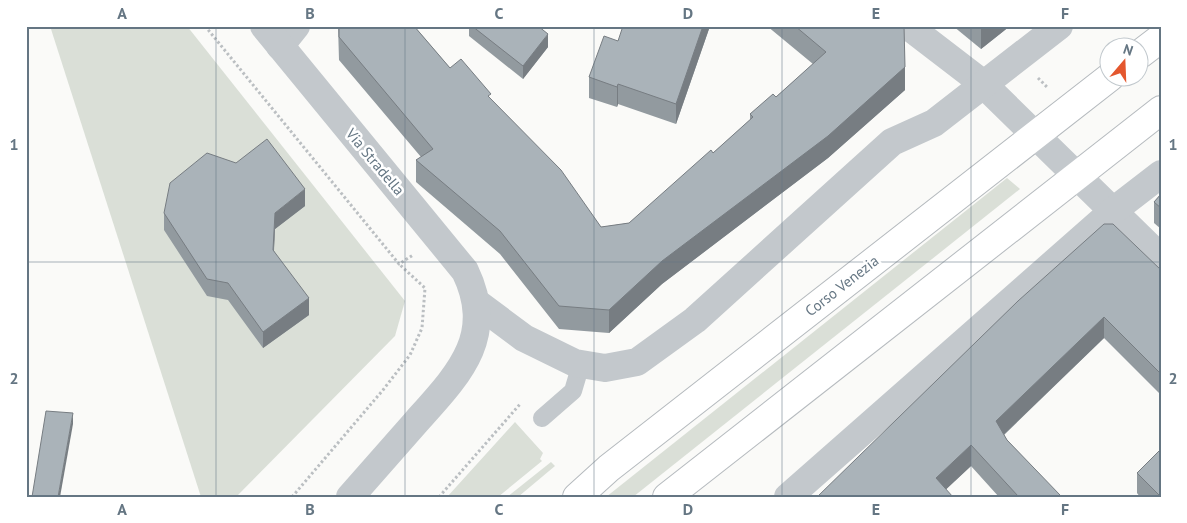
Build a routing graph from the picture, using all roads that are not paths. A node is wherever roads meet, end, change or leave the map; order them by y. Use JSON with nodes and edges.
{"nodes":[{"id":1,"x":908,"y":26,"type":"edge"},
{"id":2,"x":1059,"y":26,"type":"edge"},
{"id":3,"x":280,"y":33,"type":"edge"},
{"id":4,"x":1161,"y":38,"type":"edge"},
{"id":5,"x":1150,"y":46,"type":"edge"},
{"id":6,"x":982,"y":84,"type":"junction"},
{"id":7,"x":1100,"y":85,"type":"edge"},
{"id":8,"x":1161,"y":110,"type":"edge"},
{"id":9,"x":1035,"y":135,"type":"junction"},
{"id":10,"x":1161,"y":174,"type":"edge"},
{"id":11,"x":1075,"y":175,"type":"junction"},
{"id":12,"x":1113,"y":211,"type":"junction"},
{"id":13,"x":1161,"y":258,"type":"edge"},
{"id":14,"x":477,"y":303,"type":"junction"},
{"id":15,"x":578,"y":364,"type":"junction"},
{"id":16,"x":542,"y":418,"type":"dead end"},
{"id":17,"x":350,"y":497,"type":"edge"},
{"id":18,"x":577,"y":497,"type":"edge"},
{"id":19,"x":667,"y":497,"type":"edge"},
{"id":20,"x":788,"y":497,"type":"edge"}],
"edges":[{"from":1,"to":6,"type":"street"},
{"from":2,"to":6,"type":"street"},
{"from":3,"to":14,"type":"street","name":"Via Stradella"},
{"from":4,"to":5,"type":"main road"},
{"from":6,"to":9,"type":"street"},
{"from":6,"to":15,"type":"street"},
{"from":7,"to":9,"type":"main road","name":"Corso Venezia"},
{"from":8,"to":11,"type":"main road"},
{"from":9,"to":11,"type":"street"},
{"from":9,"to":18,"type":"main road","name":"Corso Venezia"},
{"from":10,"to":12,"type":"street"},
{"from":11,"to":12,"type":"street"},
{"from":11,"to":19,"type":"main road"},
{"from":12,"to":13,"type":"street"},
{"from":12,"to":20,"type":"street"},
{"from":14,"to":15,"type":"street"},
{"from":14,"to":17,"type":"street","name":"Via Stradella"},
{"from":15,"to":16,"type":"lane"}]}
